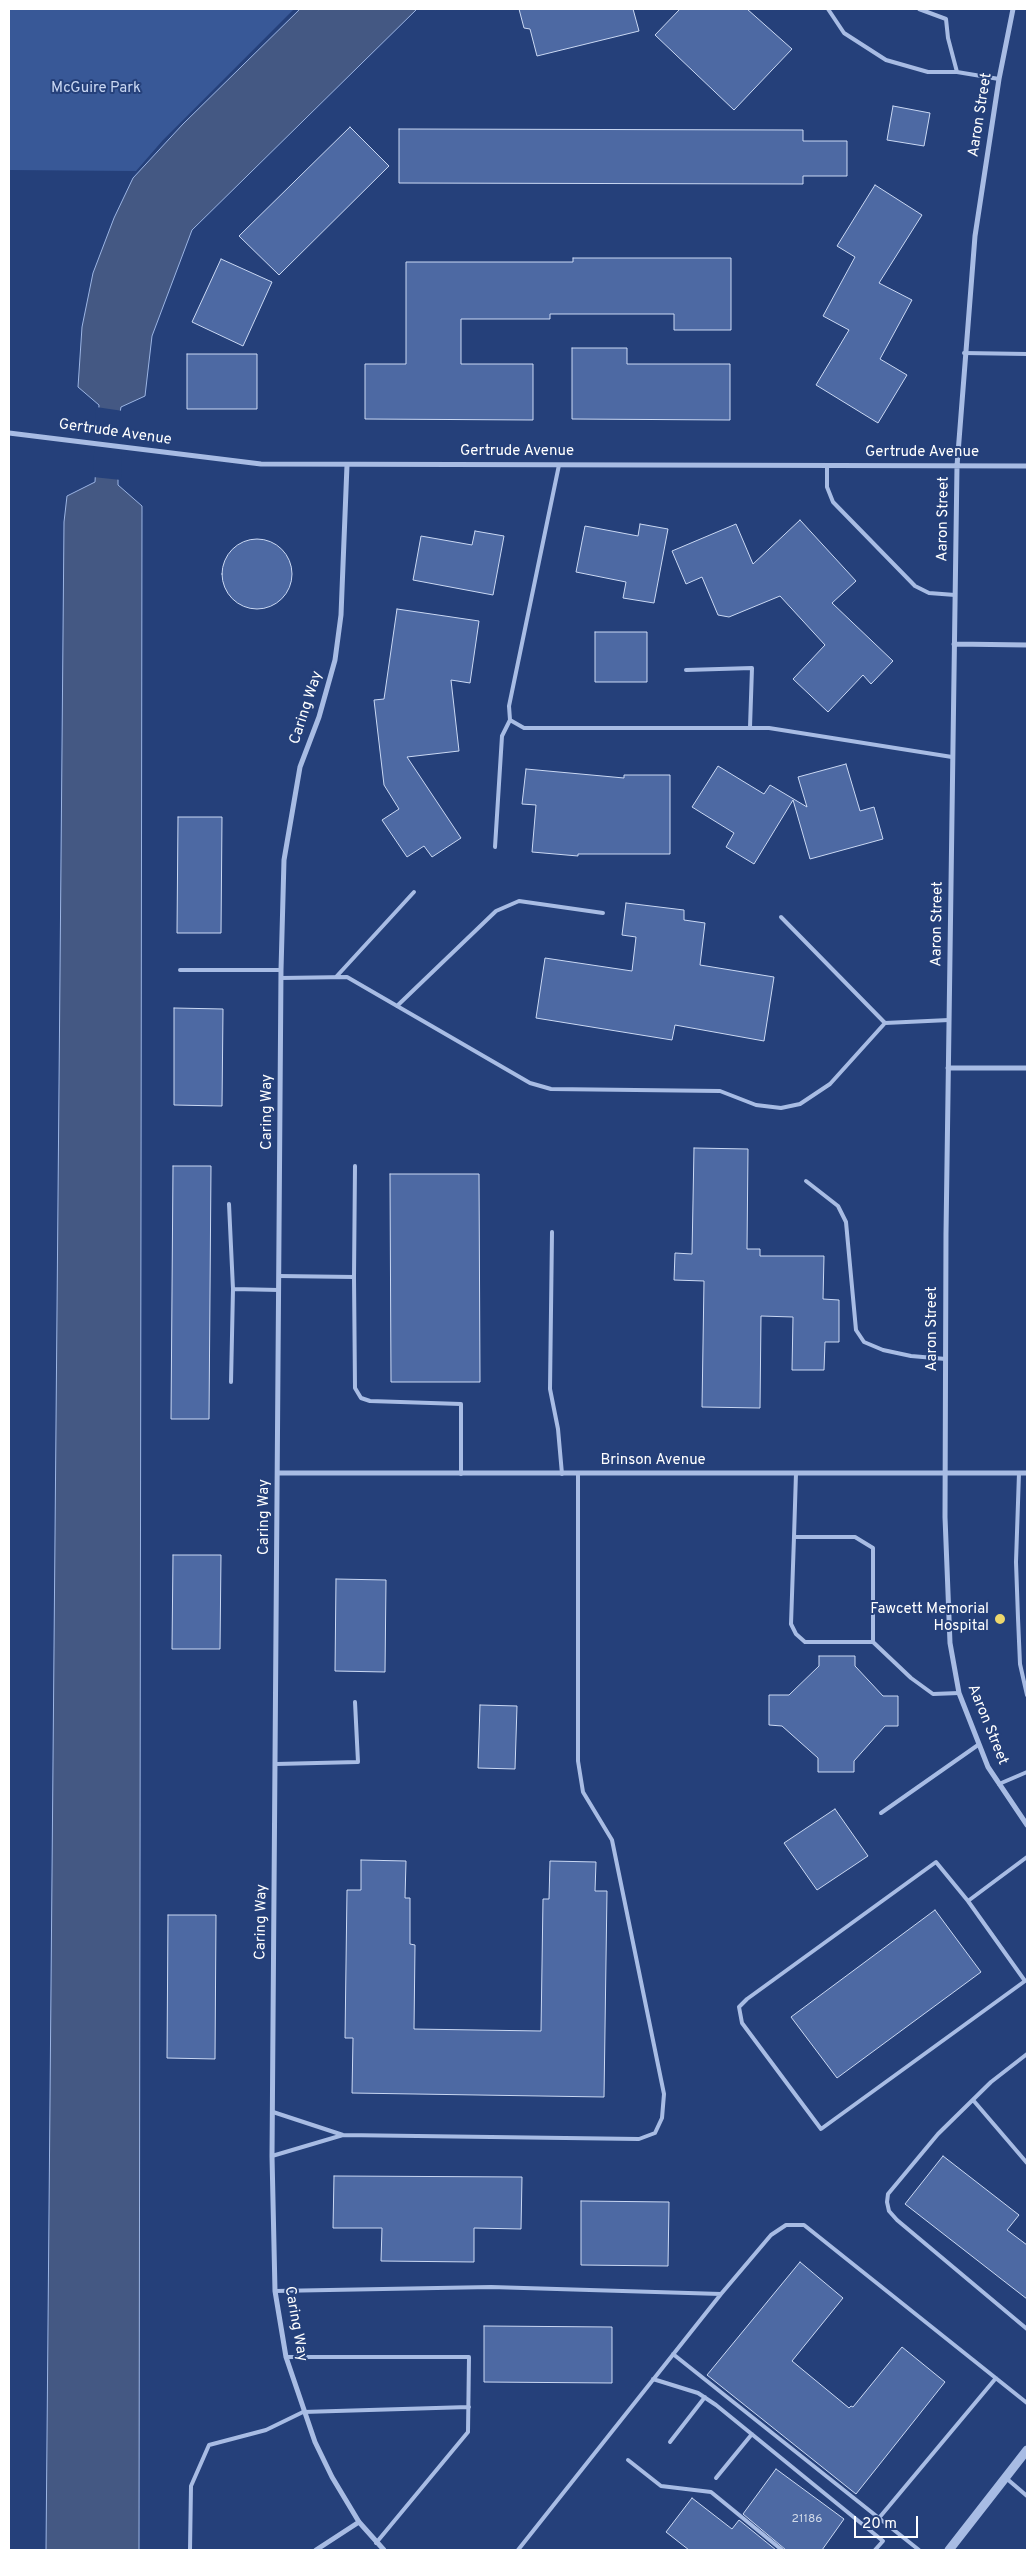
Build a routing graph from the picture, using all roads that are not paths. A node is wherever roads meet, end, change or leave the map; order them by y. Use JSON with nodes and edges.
{"nodes":[{"id":1,"x":828,"y":9,"type":"edge"},
{"id":2,"x":919,"y":9,"type":"edge"},
{"id":3,"x":1013,"y":9,"type":"edge"},
{"id":4,"x":957,"y":72,"type":"junction"},
{"id":5,"x":999,"y":79,"type":"junction"},
{"id":6,"x":964,"y":353,"type":"junction"},
{"id":7,"x":1027,"y":354,"type":"edge"},
{"id":8,"x":9,"y":433,"type":"edge"},
{"id":9,"x":347,"y":465,"type":"junction"},
{"id":10,"x":559,"y":465,"type":"junction"},
{"id":11,"x":828,"y":465,"type":"junction"},
{"id":12,"x":957,"y":466,"type":"junction"},
{"id":13,"x":1027,"y":466,"type":"edge"},
{"id":14,"x":954,"y":596,"type":"junction"},
{"id":15,"x":954,"y":644,"type":"junction"},
{"id":16,"x":1027,"y":644,"type":"edge"},
{"id":17,"x":686,"y":670,"type":"dead end"},
{"id":18,"x":510,"y":720,"type":"junction"},
{"id":19,"x":750,"y":727,"type":"junction"},
{"id":20,"x":952,"y":757,"type":"junction"},
{"id":21,"x":495,"y":847,"type":"dead end"},
{"id":22,"x":414,"y":892,"type":"dead end"},
{"id":23,"x":603,"y":913,"type":"dead end"},
{"id":24,"x":781,"y":917,"type":"dead end"},
{"id":25,"x":180,"y":970,"type":"dead end"},
{"id":26,"x":281,"y":970,"type":"junction"},
{"id":27,"x":336,"y":977,"type":"junction"},
{"id":28,"x":281,"y":978,"type":"junction"},
{"id":29,"x":396,"y":1006,"type":"junction"},
{"id":30,"x":949,"y":1020,"type":"junction"},
{"id":31,"x":885,"y":1022,"type":"junction"},
{"id":32,"x":948,"y":1068,"type":"junction"},
{"id":33,"x":1027,"y":1068,"type":"edge"},
{"id":34,"x":355,"y":1166,"type":"dead end"},
{"id":35,"x":806,"y":1181,"type":"dead end"},
{"id":36,"x":229,"y":1204,"type":"dead end"},
{"id":37,"x":552,"y":1232,"type":"dead end"},
{"id":38,"x":279,"y":1276,"type":"junction"},
{"id":39,"x":354,"y":1278,"type":"junction"},
{"id":40,"x":233,"y":1289,"type":"junction"},
{"id":41,"x":279,"y":1290,"type":"junction"},
{"id":42,"x":946,"y":1359,"type":"junction"},
{"id":43,"x":231,"y":1382,"type":"dead end"},
{"id":44,"x":278,"y":1473,"type":"junction"},
{"id":45,"x":796,"y":1473,"type":"junction"},
{"id":46,"x":946,"y":1473,"type":"junction"},
{"id":47,"x":1019,"y":1473,"type":"junction"},
{"id":48,"x":1027,"y":1473,"type":"edge"},
{"id":49,"x":461,"y":1474,"type":"junction"},
{"id":50,"x":562,"y":1474,"type":"junction"},
{"id":51,"x":578,"y":1474,"type":"junction"},
{"id":52,"x":794,"y":1537,"type":"junction"},
{"id":53,"x":873,"y":1642,"type":"junction"},
{"id":54,"x":959,"y":1693,"type":"junction"},
{"id":55,"x":1027,"y":1694,"type":"edge"},
{"id":56,"x":355,"y":1702,"type":"dead end"},
{"id":57,"x":978,"y":1745,"type":"junction"},
{"id":58,"x":276,"y":1764,"type":"junction"},
{"id":59,"x":1027,"y":1772,"type":"edge"},
{"id":60,"x":999,"y":1784,"type":"junction"},
{"id":61,"x":881,"y":1813,"type":"dead end"},
{"id":62,"x":1027,"y":1825,"type":"edge"},
{"id":63,"x":1027,"y":1858,"type":"edge"},
{"id":64,"x":968,"y":1901,"type":"junction"},
{"id":65,"x":1027,"y":2054,"type":"edge"},
{"id":66,"x":973,"y":2100,"type":"junction"},
{"id":67,"x":273,"y":2112,"type":"junction"},
{"id":68,"x":343,"y":2135,"type":"junction"},
{"id":69,"x":272,"y":2156,"type":"junction"},
{"id":70,"x":1027,"y":2163,"type":"edge"},
{"id":71,"x":274,"y":2291,"type":"junction"},
{"id":72,"x":721,"y":2294,"type":"junction"},
{"id":73,"x":1027,"y":2329,"type":"edge"},
{"id":74,"x":673,"y":2354,"type":"junction"},
{"id":75,"x":286,"y":2357,"type":"junction"},
{"id":76,"x":996,"y":2378,"type":"junction"},
{"id":77,"x":653,"y":2379,"type":"junction"},
{"id":78,"x":704,"y":2397,"type":"junction"},
{"id":79,"x":1027,"y":2403,"type":"edge"},
{"id":80,"x":469,"y":2407,"type":"junction"},
{"id":81,"x":303,"y":2412,"type":"junction"},
{"id":82,"x":752,"y":2434,"type":"junction"},
{"id":83,"x":670,"y":2442,"type":"dead end"},
{"id":84,"x":1027,"y":2450,"type":"edge"},
{"id":85,"x":628,"y":2460,"type":"dead end"},
{"id":86,"x":716,"y":2478,"type":"dead end"},
{"id":87,"x":1006,"y":2478,"type":"junction"},
{"id":88,"x":1027,"y":2496,"type":"edge"},
{"id":89,"x":879,"y":2518,"type":"junction"},
{"id":90,"x":359,"y":2522,"type":"junction"},
{"id":91,"x":376,"y":2543,"type":"junction"},
{"id":92,"x":190,"y":2550,"type":"edge"},
{"id":93,"x":316,"y":2550,"type":"edge"},
{"id":94,"x":384,"y":2550,"type":"edge"},
{"id":95,"x":518,"y":2550,"type":"edge"},
{"id":96,"x":782,"y":2550,"type":"edge"},
{"id":97,"x":875,"y":2550,"type":"edge"},
{"id":98,"x":920,"y":2550,"type":"edge"},
{"id":99,"x":949,"y":2550,"type":"edge"}],
"edges":[{"from":1,"to":4,"type":"lane"},
{"from":2,"to":4,"type":"lane"},
{"from":3,"to":5,"type":"street","name":"Aaron Street"},
{"from":4,"to":5,"type":"lane"},
{"from":5,"to":6,"type":"street","name":"Aaron Street"},
{"from":6,"to":7,"type":"lane"},
{"from":6,"to":12,"type":"street","name":"Aaron Street"},
{"from":8,"to":9,"type":"street","name":"Gertrude Avenue"},
{"from":9,"to":10,"type":"street","name":"Gertrude Avenue"},
{"from":9,"to":26,"type":"street","name":"Caring Way"},
{"from":10,"to":11,"type":"street","name":"Gertrude Avenue"},
{"from":10,"to":18,"type":"lane"},
{"from":11,"to":12,"type":"street","name":"Gertrude Avenue"},
{"from":11,"to":14,"type":"lane"},
{"from":12,"to":13,"type":"street","name":"Gertrude Avenue"},
{"from":12,"to":14,"type":"street","name":"Aaron Street"},
{"from":14,"to":15,"type":"street","name":"Aaron Street"},
{"from":15,"to":16,"type":"street"},
{"from":15,"to":20,"type":"street","name":"Aaron Street"},
{"from":17,"to":19,"type":"lane"},
{"from":18,"to":19,"type":"lane"},
{"from":18,"to":21,"type":"lane"},
{"from":19,"to":20,"type":"lane"},
{"from":20,"to":30,"type":"street","name":"Aaron Street"},
{"from":22,"to":27,"type":"lane"},
{"from":23,"to":29,"type":"lane"},
{"from":24,"to":31,"type":"lane"},
{"from":25,"to":26,"type":"lane"},
{"from":26,"to":28,"type":"street","name":"Caring Way"},
{"from":27,"to":28,"type":"lane"},
{"from":27,"to":29,"type":"lane"},
{"from":28,"to":38,"type":"street","name":"Caring Way"},
{"from":29,"to":31,"type":"lane"},
{"from":30,"to":31,"type":"lane"},
{"from":30,"to":32,"type":"street","name":"Aaron Street"},
{"from":32,"to":33,"type":"street"},
{"from":32,"to":42,"type":"street","name":"Aaron Street"},
{"from":34,"to":39,"type":"lane"},
{"from":35,"to":42,"type":"lane"},
{"from":36,"to":40,"type":"lane"},
{"from":37,"to":50,"type":"lane"},
{"from":38,"to":39,"type":"lane"},
{"from":38,"to":41,"type":"street","name":"Caring Way"},
{"from":39,"to":49,"type":"lane"},
{"from":40,"to":41,"type":"lane"},
{"from":40,"to":43,"type":"lane"},
{"from":41,"to":44,"type":"street","name":"Caring Way"},
{"from":42,"to":46,"type":"street","name":"Aaron Street"},
{"from":44,"to":49,"type":"street","name":"Brinson Avenue"},
{"from":44,"to":58,"type":"street","name":"Caring Way"},
{"from":45,"to":46,"type":"street","name":"Brinson Avenue"},
{"from":45,"to":51,"type":"street","name":"Brinson Avenue"},
{"from":45,"to":52,"type":"lane"},
{"from":46,"to":47,"type":"street","name":"Brinson Avenue"},
{"from":46,"to":54,"type":"street","name":"Aaron Street"},
{"from":47,"to":48,"type":"street","name":"Brinson Avenue"},
{"from":47,"to":55,"type":"lane"},
{"from":49,"to":50,"type":"street","name":"Brinson Avenue"},
{"from":50,"to":51,"type":"street","name":"Brinson Avenue"},
{"from":51,"to":68,"type":"lane"},
{"from":52,"to":53,"type":"lane"},
{"from":52,"to":53,"type":"lane"},
{"from":53,"to":54,"type":"lane"},
{"from":54,"to":57,"type":"street","name":"Aaron Street"},
{"from":56,"to":58,"type":"lane"},
{"from":57,"to":60,"type":"street","name":"Aaron Street"},
{"from":57,"to":61,"type":"lane"},
{"from":58,"to":67,"type":"street","name":"Caring Way"},
{"from":59,"to":60,"type":"lane"},
{"from":60,"to":62,"type":"street","name":"Aaron Street"},
{"from":63,"to":64,"type":"lane"},
{"from":64,"to":64,"type":"lane"},
{"from":65,"to":66,"type":"lane"},
{"from":66,"to":70,"type":"lane"},
{"from":66,"to":73,"type":"lane"},
{"from":67,"to":68,"type":"lane"},
{"from":67,"to":69,"type":"street","name":"Caring Way"},
{"from":68,"to":69,"type":"lane"},
{"from":69,"to":71,"type":"street","name":"Caring Way"},
{"from":71,"to":72,"type":"lane"},
{"from":71,"to":75,"type":"street","name":"Caring Way"},
{"from":72,"to":74,"type":"lane"},
{"from":72,"to":76,"type":"lane"},
{"from":74,"to":77,"type":"lane"},
{"from":74,"to":89,"type":"lane"},
{"from":75,"to":80,"type":"lane"},
{"from":75,"to":81,"type":"street","name":"Caring Way"},
{"from":76,"to":79,"type":"lane"},
{"from":76,"to":89,"type":"lane"},
{"from":77,"to":78,"type":"lane"},
{"from":77,"to":95,"type":"lane"},
{"from":78,"to":82,"type":"lane"},
{"from":78,"to":83,"type":"lane"},
{"from":80,"to":81,"type":"lane"},
{"from":80,"to":91,"type":"lane"},
{"from":81,"to":90,"type":"street","name":"Caring Way"},
{"from":81,"to":92,"type":"lane"},
{"from":82,"to":86,"type":"lane"},
{"from":82,"to":97,"type":"lane"},
{"from":84,"to":87,"type":"street"},
{"from":85,"to":96,"type":"lane"},
{"from":87,"to":88,"type":"lane"},
{"from":87,"to":99,"type":"street"},
{"from":89,"to":98,"type":"lane"},
{"from":90,"to":91,"type":"street","name":"Caring Way"},
{"from":90,"to":93,"type":"street"},
{"from":91,"to":94,"type":"street","name":"Caring Way"}]}
